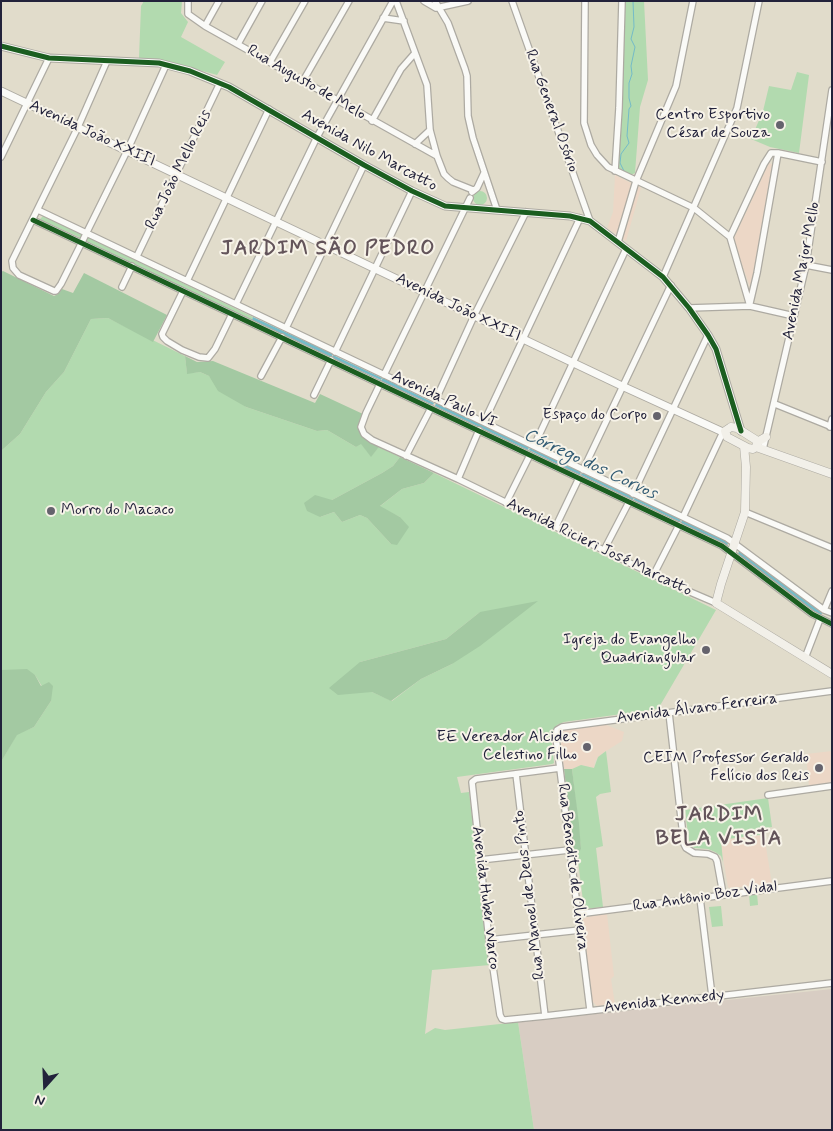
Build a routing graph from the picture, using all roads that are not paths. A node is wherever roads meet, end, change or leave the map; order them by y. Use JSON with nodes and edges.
{"nodes":[{"id":1,"x":188,"y":1,"type":"edge"},
{"id":2,"x":219,"y":1,"type":"edge"},
{"id":3,"x":262,"y":1,"type":"edge"},
{"id":4,"x":305,"y":1,"type":"edge"},
{"id":5,"x":348,"y":1,"type":"edge"},
{"id":6,"x":394,"y":1,"type":"edge"},
{"id":7,"x":424,"y":1,"type":"edge"},
{"id":8,"x":435,"y":1,"type":"edge"},
{"id":9,"x":468,"y":1,"type":"edge"},
{"id":10,"x":512,"y":1,"type":"edge"},
{"id":11,"x":585,"y":1,"type":"edge"},
{"id":12,"x":622,"y":1,"type":"edge"},
{"id":13,"x":693,"y":1,"type":"edge"},
{"id":14,"x":759,"y":1,"type":"edge"},
{"id":15,"x":438,"y":8,"type":"junction"},
{"id":16,"x":383,"y":18,"type":"junction"},
{"id":17,"x":404,"y":21,"type":"junction"},
{"id":18,"x":205,"y":26,"type":"junction"},
{"id":19,"x":238,"y":44,"type":"junction"},
{"id":20,"x":1,"y":46,"type":"edge"},
{"id":21,"x":415,"y":52,"type":"junction"},
{"id":22,"x":49,"y":58,"type":"junction"},
{"id":23,"x":107,"y":61,"type":"junction"},
{"id":24,"x":270,"y":62,"type":"junction"},
{"id":25,"x":166,"y":65,"type":"junction"},
{"id":26,"x":303,"y":81,"type":"junction"},
{"id":27,"x":220,"y":83,"type":"junction"},
{"id":28,"x":832,"y":90,"type":"edge"},
{"id":29,"x":1,"y":91,"type":"edge"},
{"id":30,"x":337,"y":100,"type":"junction"},
{"id":31,"x":27,"y":104,"type":"junction"},
{"id":32,"x":269,"y":110,"type":"junction"},
{"id":33,"x":372,"y":121,"type":"junction"},
{"id":34,"x":78,"y":127,"type":"junction"},
{"id":35,"x":430,"y":130,"type":"junction"},
{"id":36,"x":316,"y":138,"type":"junction"},
{"id":37,"x":828,"y":139,"type":"edge"},
{"id":38,"x":415,"y":144,"type":"junction"},
{"id":39,"x":127,"y":151,"type":"junction"},
{"id":40,"x":778,"y":152,"type":"junction"},
{"id":41,"x":1,"y":156,"type":"edge"},
{"id":42,"x":437,"y":156,"type":"junction"},
{"id":43,"x":822,"y":162,"type":"junction"},
{"id":44,"x":364,"y":165,"type":"junction"},
{"id":45,"x":615,"y":171,"type":"junction"},
{"id":46,"x":484,"y":173,"type":"junction"},
{"id":47,"x":177,"y":174,"type":"junction"},
{"id":48,"x":636,"y":181,"type":"junction"},
{"id":49,"x":475,"y":189,"type":"junction"},
{"id":50,"x":412,"y":191,"type":"junction"},
{"id":51,"x":491,"y":192,"type":"junction"},
{"id":52,"x":227,"y":197,"type":"junction"},
{"id":53,"x":468,"y":208,"type":"junction"},
{"id":54,"x":694,"y":208,"type":"junction"},
{"id":55,"x":38,"y":210,"type":"junction"},
{"id":56,"x":497,"y":210,"type":"junction"},
{"id":57,"x":526,"y":212,"type":"junction"},
{"id":58,"x":580,"y":218,"type":"junction"},
{"id":59,"x":33,"y":220,"type":"junction"},
{"id":60,"x":275,"y":221,"type":"junction"},
{"id":61,"x":590,"y":221,"type":"junction"},
{"id":62,"x":87,"y":232,"type":"junction"},
{"id":63,"x":730,"y":237,"type":"junction"},
{"id":64,"x":82,"y":242,"type":"junction"},
{"id":65,"x":618,"y":242,"type":"junction"},
{"id":66,"x":325,"y":245,"type":"junction"},
{"id":67,"x":626,"y":249,"type":"junction"},
{"id":68,"x":137,"y":256,"type":"junction"},
{"id":69,"x":806,"y":265,"type":"junction"},
{"id":70,"x":132,"y":266,"type":"junction"},
{"id":71,"x":375,"y":268,"type":"junction"},
{"id":72,"x":832,"y":270,"type":"edge"},
{"id":73,"x":663,"y":277,"type":"junction"},
{"id":74,"x":187,"y":281,"type":"junction"},
{"id":75,"x":671,"y":285,"type":"junction"},
{"id":76,"x":122,"y":287,"type":"dead end"},
{"id":77,"x":183,"y":291,"type":"junction"},
{"id":78,"x":424,"y":292,"type":"junction"},
{"id":79,"x":236,"y":304,"type":"junction"},
{"id":80,"x":750,"y":306,"type":"junction"},
{"id":81,"x":689,"y":308,"type":"junction"},
{"id":82,"x":232,"y":314,"type":"junction"},
{"id":83,"x":474,"y":316,"type":"junction"},
{"id":84,"x":794,"y":316,"type":"junction"},
{"id":85,"x":286,"y":328,"type":"junction"},
{"id":86,"x":708,"y":335,"type":"junction"},
{"id":87,"x":282,"y":337,"type":"junction"},
{"id":88,"x":524,"y":339,"type":"junction"},
{"id":89,"x":335,"y":352,"type":"junction"},
{"id":90,"x":331,"y":360,"type":"junction"},
{"id":91,"x":574,"y":363,"type":"junction"},
{"id":92,"x":384,"y":375,"type":"junction"},
{"id":93,"x":261,"y":376,"type":"dead end"},
{"id":94,"x":380,"y":384,"type":"junction"},
{"id":95,"x":622,"y":386,"type":"junction"},
{"id":96,"x":314,"y":395,"type":"dead end"},
{"id":97,"x":436,"y":399,"type":"junction"},
{"id":98,"x":775,"y":404,"type":"junction"},
{"id":99,"x":431,"y":408,"type":"junction"},
{"id":100,"x":673,"y":409,"type":"junction"},
{"id":101,"x":734,"y":410,"type":"junction"},
{"id":102,"x":832,"y":419,"type":"edge"},
{"id":103,"x":484,"y":422,"type":"junction"},
{"id":104,"x":831,"y":427,"type":"edge"},
{"id":105,"x":478,"y":430,"type":"junction"},
{"id":106,"x":741,"y":430,"type":"junction"},
{"id":107,"x":725,"y":431,"type":"junction"},
{"id":108,"x":766,"y":437,"type":"joint"},
{"id":109,"x":534,"y":446,"type":"junction"},
{"id":110,"x":754,"y":447,"type":"junction"},
{"id":111,"x":530,"y":455,"type":"junction"},
{"id":112,"x":406,"y":456,"type":"junction"},
{"id":113,"x":583,"y":470,"type":"junction"},
{"id":114,"x":832,"y":474,"type":"edge"},
{"id":115,"x":579,"y":478,"type":"junction"},
{"id":116,"x":458,"y":479,"type":"junction"},
{"id":117,"x":633,"y":494,"type":"junction"},
{"id":118,"x":629,"y":502,"type":"junction"},
{"id":119,"x":506,"y":503,"type":"junction"},
{"id":120,"x":745,"y":512,"type":"junction"},
{"id":121,"x":683,"y":517,"type":"junction"},
{"id":122,"x":679,"y":525,"type":"junction"},
{"id":123,"x":556,"y":526,"type":"junction"},
{"id":124,"x":734,"y":543,"type":"junction"},
{"id":125,"x":832,"y":548,"type":"edge"},
{"id":126,"x":604,"y":550,"type":"junction"},
{"id":127,"x":731,"y":553,"type":"junction"},
{"id":128,"x":654,"y":574,"type":"junction"},
{"id":129,"x":832,"y":591,"type":"edge"},
{"id":130,"x":716,"y":603,"type":"junction"},
{"id":131,"x":824,"y":610,"type":"junction"},
{"id":132,"x":832,"y":613,"type":"edge"},
{"id":133,"x":820,"y":619,"type":"junction"},
{"id":134,"x":832,"y":624,"type":"edge"},
{"id":135,"x":806,"y":658,"type":"junction"},
{"id":136,"x":832,"y":674,"type":"edge"},
{"id":137,"x":832,"y":691,"type":"edge"},
{"id":138,"x":669,"y":713,"type":"junction"},
{"id":139,"x":562,"y":727,"type":"joint"},
{"id":140,"x":560,"y":768,"type":"junction"},
{"id":141,"x":516,"y":774,"type":"junction"},
{"id":142,"x":832,"y":786,"type":"edge"},
{"id":143,"x":768,"y":795,"type":"dead end"},
{"id":144,"x":570,"y":850,"type":"junction"},
{"id":145,"x":526,"y":855,"type":"junction"},
{"id":146,"x":480,"y":860,"type":"junction"},
{"id":147,"x":832,"y":881,"type":"edge"},
{"id":148,"x":723,"y":894,"type":"junction"},
{"id":149,"x":700,"y":898,"type":"junction"},
{"id":150,"x":578,"y":914,"type":"junction"},
{"id":151,"x":580,"y":930,"type":"junction"},
{"id":152,"x":535,"y":935,"type":"junction"},
{"id":153,"x":490,"y":940,"type":"junction"},
{"id":154,"x":832,"y":983,"type":"edge"},
{"id":155,"x":712,"y":996,"type":"junction"},
{"id":156,"x":590,"y":1010,"type":"junction"},
{"id":157,"x":500,"y":1015,"type":"joint"},
{"id":158,"x":545,"y":1016,"type":"junction"}],
"edges":[{"from":1,"to":18,"type":"street","name":"Rua Augusto de Melo"},
{"from":2,"to":18,"type":"street"},
{"from":3,"to":19,"type":"street"},
{"from":4,"to":24,"type":"street"},
{"from":5,"to":26,"type":"street"},
{"from":6,"to":16,"type":"street"},
{"from":6,"to":17,"type":"street"},
{"from":7,"to":15,"type":"street"},
{"from":8,"to":15,"type":"street"},
{"from":9,"to":15,"type":"street"},
{"from":10,"to":61,"type":"street","name":"Rua General Osório"},
{"from":11,"to":45,"type":"street"},
{"from":12,"to":45,"type":"street"},
{"from":13,"to":48,"type":"street"},
{"from":14,"to":54,"type":"street"},
{"from":15,"to":46,"type":"street"},
{"from":16,"to":17,"type":"street"},
{"from":16,"to":30,"type":"street"},
{"from":17,"to":21,"type":"street"},
{"from":18,"to":19,"type":"street","name":"Rua Augusto de Melo"},
{"from":19,"to":24,"type":"street","name":"Rua Augusto de Melo"},
{"from":20,"to":22,"type":"street","name":"Avenida Nilo Marcatto"},
{"from":21,"to":33,"type":"street"},
{"from":21,"to":35,"type":"street"},
{"from":22,"to":23,"type":"street","name":"Avenida Nilo Marcatto"},
{"from":22,"to":31,"type":"street"},
{"from":23,"to":25,"type":"street","name":"Avenida Nilo Marcatto"},
{"from":23,"to":34,"type":"street"},
{"from":24,"to":26,"type":"street","name":"Rua Augusto de Melo"},
{"from":25,"to":27,"type":"street","name":"Avenida Nilo Marcatto"},
{"from":25,"to":39,"type":"street"},
{"from":26,"to":30,"type":"street","name":"Rua Augusto de Melo"},
{"from":27,"to":32,"type":"street","name":"Avenida Nilo Marcatto"},
{"from":27,"to":47,"type":"street","name":"Rua João Mello Reis"},
{"from":28,"to":37,"type":"street","name":"Avenida Major Mello"},
{"from":29,"to":31,"type":"street","name":"Avenida João XXIII"},
{"from":30,"to":33,"type":"street","name":"Rua Augusto de Melo"},
{"from":30,"to":36,"type":"street"},
{"from":31,"to":34,"type":"street","name":"Avenida João XXIII"},
{"from":31,"to":41,"type":"street"},
{"from":32,"to":36,"type":"street","name":"Avenida Nilo Marcatto"},
{"from":32,"to":52,"type":"street"},
{"from":33,"to":38,"type":"street","name":"Rua Augusto de Melo"},
{"from":34,"to":39,"type":"street","name":"Avenida João XXIII"},
{"from":34,"to":55,"type":"street"},
{"from":35,"to":38,"type":"street"},
{"from":35,"to":42,"type":"street"},
{"from":36,"to":44,"type":"street","name":"Avenida Nilo Marcatto"},
{"from":36,"to":60,"type":"street"},
{"from":37,"to":43,"type":"street","name":"Avenida Major Mello"},
{"from":38,"to":42,"type":"street","name":"Rua Augusto de Melo"},
{"from":39,"to":47,"type":"street","name":"Avenida João XXIII"},
{"from":39,"to":62,"type":"street"},
{"from":40,"to":43,"type":"street"},
{"from":40,"to":63,"type":"street"},
{"from":40,"to":80,"type":"street"},
{"from":42,"to":49,"type":"street"},
{"from":43,"to":69,"type":"street","name":"Avenida Major Mello"},
{"from":44,"to":50,"type":"street","name":"Avenida Nilo Marcatto"},
{"from":44,"to":66,"type":"street"},
{"from":45,"to":48,"type":"street"},
{"from":46,"to":49,"type":"street"},
{"from":46,"to":51,"type":"street"},
{"from":47,"to":52,"type":"street","name":"Avenida João XXIII"},
{"from":47,"to":68,"type":"street","name":"Rua João Mello Reis"},
{"from":48,"to":54,"type":"street"},
{"from":48,"to":65,"type":"street"},
{"from":49,"to":51,"type":"street"},
{"from":49,"to":53,"type":"street"},
{"from":50,"to":53,"type":"street","name":"Avenida Nilo Marcatto"},
{"from":50,"to":71,"type":"street"},
{"from":51,"to":56,"type":"street"},
{"from":52,"to":60,"type":"street","name":"Avenida João XXIII"},
{"from":52,"to":74,"type":"street"},
{"from":53,"to":56,"type":"street","name":"Avenida Nilo Marcatto"},
{"from":53,"to":78,"type":"street"},
{"from":54,"to":63,"type":"street"},
{"from":54,"to":73,"type":"street"},
{"from":55,"to":59,"type":"street"},
{"from":55,"to":62,"type":"street","name":"Avenida Paulo VI"},
{"from":56,"to":57,"type":"street","name":"Avenida Nilo Marcatto"},
{"from":57,"to":58,"type":"street","name":"Avenida Nilo Marcatto"},
{"from":57,"to":83,"type":"street"},
{"from":58,"to":61,"type":"street","name":"Avenida Nilo Marcatto"},
{"from":58,"to":88,"type":"street"},
{"from":59,"to":64,"type":"street","name":"Avenida Paulo VI"},
{"from":59,"to":64,"type":"street"},
{"from":60,"to":66,"type":"street","name":"Avenida João XXIII"},
{"from":60,"to":79,"type":"street"},
{"from":61,"to":65,"type":"street","name":"Avenida Nilo Marcatto"},
{"from":62,"to":64,"type":"street"},
{"from":62,"to":68,"type":"street","name":"Avenida Paulo VI"},
{"from":63,"to":80,"type":"street"},
{"from":64,"to":70,"type":"street","name":"Avenida Paulo VI"},
{"from":65,"to":67,"type":"street","name":"Avenida Nilo Marcatto"},
{"from":66,"to":71,"type":"street","name":"Avenida João XXIII"},
{"from":66,"to":85,"type":"street"},
{"from":67,"to":73,"type":"street","name":"Avenida Nilo Marcatto"},
{"from":67,"to":91,"type":"street"},
{"from":68,"to":74,"type":"street","name":"Avenida Paulo VI"},
{"from":69,"to":72,"type":"street"},
{"from":69,"to":84,"type":"street","name":"Avenida Major Mello"},
{"from":70,"to":76,"type":"street"},
{"from":70,"to":77,"type":"street","name":"Avenida Paulo VI"},
{"from":71,"to":78,"type":"street","name":"Avenida João XXIII"},
{"from":71,"to":89,"type":"street"},
{"from":73,"to":75,"type":"street","name":"Avenida Nilo Marcatto"},
{"from":74,"to":79,"type":"street","name":"Avenida Paulo VI"},
{"from":75,"to":81,"type":"street","name":"Avenida Nilo Marcatto"},
{"from":75,"to":95,"type":"street"},
{"from":77,"to":82,"type":"street","name":"Avenida Paulo VI"},
{"from":77,"to":82,"type":"street"},
{"from":78,"to":83,"type":"street","name":"Avenida João XXIII"},
{"from":78,"to":92,"type":"street"},
{"from":79,"to":85,"type":"street","name":"Avenida Paulo VI"},
{"from":80,"to":81,"type":"street"},
{"from":80,"to":84,"type":"street"},
{"from":81,"to":86,"type":"street","name":"Avenida Nilo Marcatto"},
{"from":82,"to":87,"type":"street","name":"Avenida Paulo VI"},
{"from":83,"to":88,"type":"street","name":"Avenida João XXIII"},
{"from":83,"to":97,"type":"street"},
{"from":84,"to":98,"type":"street","name":"Avenida Major Mello"},
{"from":85,"to":89,"type":"street","name":"Avenida Paulo VI"},
{"from":86,"to":100,"type":"street"},
{"from":86,"to":101,"type":"street","name":"Avenida Nilo Marcatto"},
{"from":87,"to":90,"type":"street","name":"Avenida Paulo VI"},
{"from":87,"to":93,"type":"street"},
{"from":88,"to":91,"type":"street","name":"Avenida João XXIII"},
{"from":88,"to":103,"type":"street"},
{"from":89,"to":92,"type":"street","name":"Avenida Paulo VI"},
{"from":90,"to":94,"type":"street","name":"Avenida Paulo VI"},
{"from":90,"to":96,"type":"street"},
{"from":91,"to":95,"type":"street","name":"Avenida João XXIII"},
{"from":91,"to":109,"type":"street"},
{"from":92,"to":97,"type":"street","name":"Avenida Paulo VI"},
{"from":94,"to":99,"type":"street","name":"Avenida Paulo VI"},
{"from":94,"to":112,"type":"street","name":"Avenida Ricieri José Marcatto"},
{"from":95,"to":100,"type":"street","name":"Avenida João XXIII"},
{"from":95,"to":113,"type":"street"},
{"from":97,"to":103,"type":"street","name":"Avenida Paulo VI"},
{"from":98,"to":104,"type":"street"},
{"from":98,"to":108,"type":"street","name":"Avenida Major Mello"},
{"from":99,"to":105,"type":"street","name":"Avenida Paulo VI"},
{"from":99,"to":112,"type":"street"},
{"from":100,"to":107,"type":"street","name":"Avenida João XXIII"},
{"from":100,"to":117,"type":"street"},
{"from":101,"to":106,"type":"street","name":"Avenida Nilo Marcatto"},
{"from":101,"to":107,"type":"street"},
{"from":102,"to":104,"type":"street"},
{"from":103,"to":109,"type":"street","name":"Avenida Paulo VI"},
{"from":105,"to":111,"type":"street","name":"Avenida Paulo VI"},
{"from":105,"to":116,"type":"street"},
{"from":106,"to":107,"type":"main road","name":"Avenida João XXIII"},
{"from":106,"to":110,"type":"main road","name":"Avenida João XXIII"},
{"from":107,"to":110,"type":"main road","name":"Avenida João XXIII"},
{"from":107,"to":121,"type":"street"},
{"from":108,"to":110,"type":"main road"},
{"from":109,"to":113,"type":"street","name":"Avenida Paulo VI"},
{"from":110,"to":114,"type":"main road","name":"Avenida João XXIII"},
{"from":110,"to":120,"type":"main road"},
{"from":111,"to":115,"type":"street","name":"Avenida Paulo VI"},
{"from":111,"to":119,"type":"street"},
{"from":112,"to":116,"type":"street","name":"Avenida Ricieri José Marcatto"},
{"from":113,"to":117,"type":"street","name":"Avenida Paulo VI"},
{"from":115,"to":118,"type":"street","name":"Avenida Paulo VI"},
{"from":115,"to":123,"type":"street"},
{"from":116,"to":119,"type":"street","name":"Avenida Ricieri José Marcatto"},
{"from":117,"to":121,"type":"street","name":"Avenida Paulo VI"},
{"from":118,"to":122,"type":"street","name":"Avenida Paulo VI"},
{"from":118,"to":126,"type":"street"},
{"from":119,"to":123,"type":"street","name":"Avenida Ricieri José Marcatto"},
{"from":120,"to":124,"type":"main road"},
{"from":120,"to":125,"type":"street"},
{"from":121,"to":124,"type":"street","name":"Avenida Paulo VI"},
{"from":122,"to":127,"type":"street","name":"Avenida Paulo VI"},
{"from":122,"to":128,"type":"street"},
{"from":123,"to":126,"type":"street","name":"Avenida Ricieri José Marcatto"},
{"from":124,"to":127,"type":"main road"},
{"from":124,"to":131,"type":"street","name":"Avenida Paulo VI"},
{"from":126,"to":128,"type":"street","name":"Avenida Ricieri José Marcatto"},
{"from":127,"to":130,"type":"main road"},
{"from":127,"to":133,"type":"street","name":"Avenida Paulo VI"},
{"from":128,"to":130,"type":"street","name":"Avenida Ricieri José Marcatto"},
{"from":129,"to":131,"type":"street"},
{"from":130,"to":135,"type":"main road","name":"Avenida Ricieri José Marcatto"},
{"from":131,"to":132,"type":"street","name":"Avenida Paulo VI"},
{"from":133,"to":134,"type":"street","name":"Avenida Paulo VI"},
{"from":133,"to":135,"type":"street"},
{"from":135,"to":136,"type":"main road","name":"Avenida Ricieri José Marcatto"},
{"from":137,"to":138,"type":"street","name":"Avenida Álvaro Ferreira"},
{"from":138,"to":139,"type":"street","name":"Avenida Álvaro Ferreira"},
{"from":138,"to":148,"type":"street"},
{"from":139,"to":140,"type":"street","name":"Rua Benedito de Oliveira"},
{"from":140,"to":141,"type":"street"},
{"from":140,"to":144,"type":"street","name":"Rua Benedito de Oliveira"},
{"from":141,"to":145,"type":"street","name":"Rua Manoel de Deus Pinto"},
{"from":141,"to":146,"type":"street","name":"Avenida Huber Warco"},
{"from":142,"to":143,"type":"street"},
{"from":144,"to":145,"type":"street"},
{"from":144,"to":150,"type":"street","name":"Rua Benedito de Oliveira"},
{"from":145,"to":146,"type":"street"},
{"from":145,"to":152,"type":"street","name":"Rua Manoel de Deus Pinto"},
{"from":146,"to":153,"type":"street","name":"Avenida Huber Warco"},
{"from":147,"to":148,"type":"street","name":"Rua Antônio Boz Vidal"},
{"from":148,"to":149,"type":"street","name":"Rua Antônio Boz Vidal"},
{"from":149,"to":150,"type":"street","name":"Rua Antônio Boz Vidal"},
{"from":149,"to":155,"type":"street"},
{"from":150,"to":151,"type":"street","name":"Rua Benedito de Oliveira"},
{"from":151,"to":152,"type":"street"},
{"from":151,"to":156,"type":"street","name":"Rua Benedito de Oliveira"},
{"from":152,"to":153,"type":"street"},
{"from":152,"to":158,"type":"street","name":"Rua Manoel de Deus Pinto"},
{"from":153,"to":157,"type":"street","name":"Avenida Huber Warco"},
{"from":154,"to":155,"type":"street","name":"Avenida Kennedy"},
{"from":155,"to":156,"type":"street","name":"Avenida Kennedy"},
{"from":156,"to":158,"type":"street","name":"Avenida Kennedy"},
{"from":157,"to":158,"type":"street","name":"Avenida Kennedy"}]}
